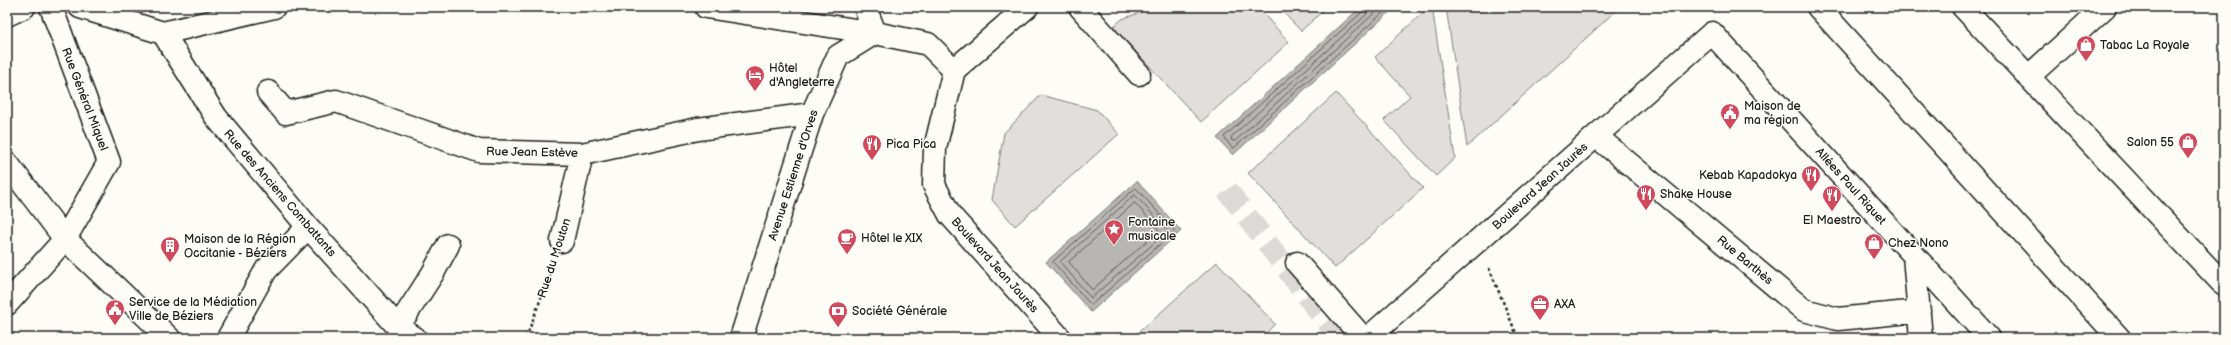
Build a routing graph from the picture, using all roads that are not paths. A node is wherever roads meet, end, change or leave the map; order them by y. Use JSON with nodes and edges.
{"nodes":[{"id":1,"x":24,"y":7,"type":"edge"},
{"id":2,"x":51,"y":7,"type":"edge"},
{"id":3,"x":80,"y":7,"type":"edge"},
{"id":4,"x":274,"y":7,"type":"edge"},
{"id":5,"x":706,"y":7,"type":"edge"},
{"id":6,"x":865,"y":7,"type":"edge"},
{"id":7,"x":1027,"y":7,"type":"edge"},
{"id":8,"x":1080,"y":7,"type":"edge"},
{"id":9,"x":1818,"y":7,"type":"edge"},
{"id":10,"x":1963,"y":7,"type":"edge"},
{"id":11,"x":2105,"y":7,"type":"edge"},
{"id":12,"x":7,"y":15,"type":"edge"},
{"id":13,"x":163,"y":33,"type":"junction"},
{"id":14,"x":876,"y":33,"type":"junction"},
{"id":15,"x":1712,"y":34,"type":"joint"},
{"id":16,"x":954,"y":70,"type":"junction"},
{"id":17,"x":1139,"y":74,"type":"dead end"},
{"id":18,"x":2028,"y":77,"type":"junction"},
{"id":19,"x":268,"y":92,"type":"dead end"},
{"id":20,"x":812,"y":114,"type":"junction"},
{"id":21,"x":1596,"y":136,"type":"junction"},
{"id":22,"x":582,"y":154,"type":"junction"},
{"id":23,"x":7,"y":163,"type":"edge"},
{"id":24,"x":308,"y":227,"type":"junction"},
{"id":25,"x":65,"y":239,"type":"junction"},
{"id":26,"x":562,"y":241,"type":"road end"},
{"id":27,"x":448,"y":245,"type":"dead end"},
{"id":28,"x":1914,"y":256,"type":"junction"},
{"id":29,"x":1297,"y":263,"type":"dead end"},
{"id":30,"x":2224,"y":286,"type":"edge"},
{"id":31,"x":7,"y":304,"type":"edge"},
{"id":32,"x":1919,"y":311,"type":"junction"},
{"id":33,"x":407,"y":332,"type":"edge"},
{"id":34,"x":169,"y":338,"type":"edge"},
{"id":35,"x":228,"y":338,"type":"edge"},
{"id":36,"x":741,"y":338,"type":"edge"},
{"id":37,"x":1060,"y":338,"type":"edge"},
{"id":38,"x":1362,"y":338,"type":"edge"},
{"id":39,"x":1368,"y":338,"type":"edge"},
{"id":40,"x":1921,"y":338,"type":"edge"},
{"id":41,"x":1989,"y":338,"type":"edge"},
{"id":42,"x":2119,"y":338,"type":"edge"}],
"edges":[{"from":1,"to":12,"type":"street"},
{"from":2,"to":25,"type":"street","name":"Rue Général Miquel"},
{"from":3,"to":13,"type":"street"},
{"from":4,"to":13,"type":"street"},
{"from":5,"to":14,"type":"street"},
{"from":6,"to":14,"type":"street"},
{"from":7,"to":16,"type":"street"},
{"from":8,"to":17,"type":"street"},
{"from":9,"to":42,"type":"street"},
{"from":10,"to":18,"type":"street"},
{"from":11,"to":18,"type":"street"},
{"from":13,"to":24,"type":"street","name":"Rue des Anciens Combattants"},
{"from":14,"to":16,"type":"street"},
{"from":14,"to":20,"type":"street","name":"Avenue Estienne d'Orves"},
{"from":15,"to":21,"type":"street","name":"Boulevard Jean Jaurès"},
{"from":15,"to":28,"type":"street","name":"Allées Paul Riquet"},
{"from":16,"to":37,"type":"street","name":"Boulevard Jean Jaurès"},
{"from":18,"to":30,"type":"street"},
{"from":19,"to":22,"type":"street","name":"Rue Jean Estève"},
{"from":20,"to":22,"type":"street","name":"Rue Jean Estève"},
{"from":20,"to":36,"type":"street","name":"Avenue Estienne d'Orves"},
{"from":21,"to":32,"type":"street","name":"Rue Barthès"},
{"from":21,"to":39,"type":"street","name":"Boulevard Jean Jaurès"},
{"from":22,"to":26,"type":"street","name":"Rue du Mouton"},
{"from":23,"to":25,"type":"street"},
{"from":24,"to":33,"type":"street","name":"Rue des Anciens Combattants"},
{"from":24,"to":35,"type":"street"},
{"from":25,"to":31,"type":"street","name":"Rue Général Miquel"},
{"from":25,"to":34,"type":"street"},
{"from":27,"to":33,"type":"street"},
{"from":28,"to":32,"type":"street"},
{"from":28,"to":41,"type":"street","name":"Allées Paul Riquet"},
{"from":29,"to":38,"type":"street"},
{"from":32,"to":40,"type":"street"}]}
